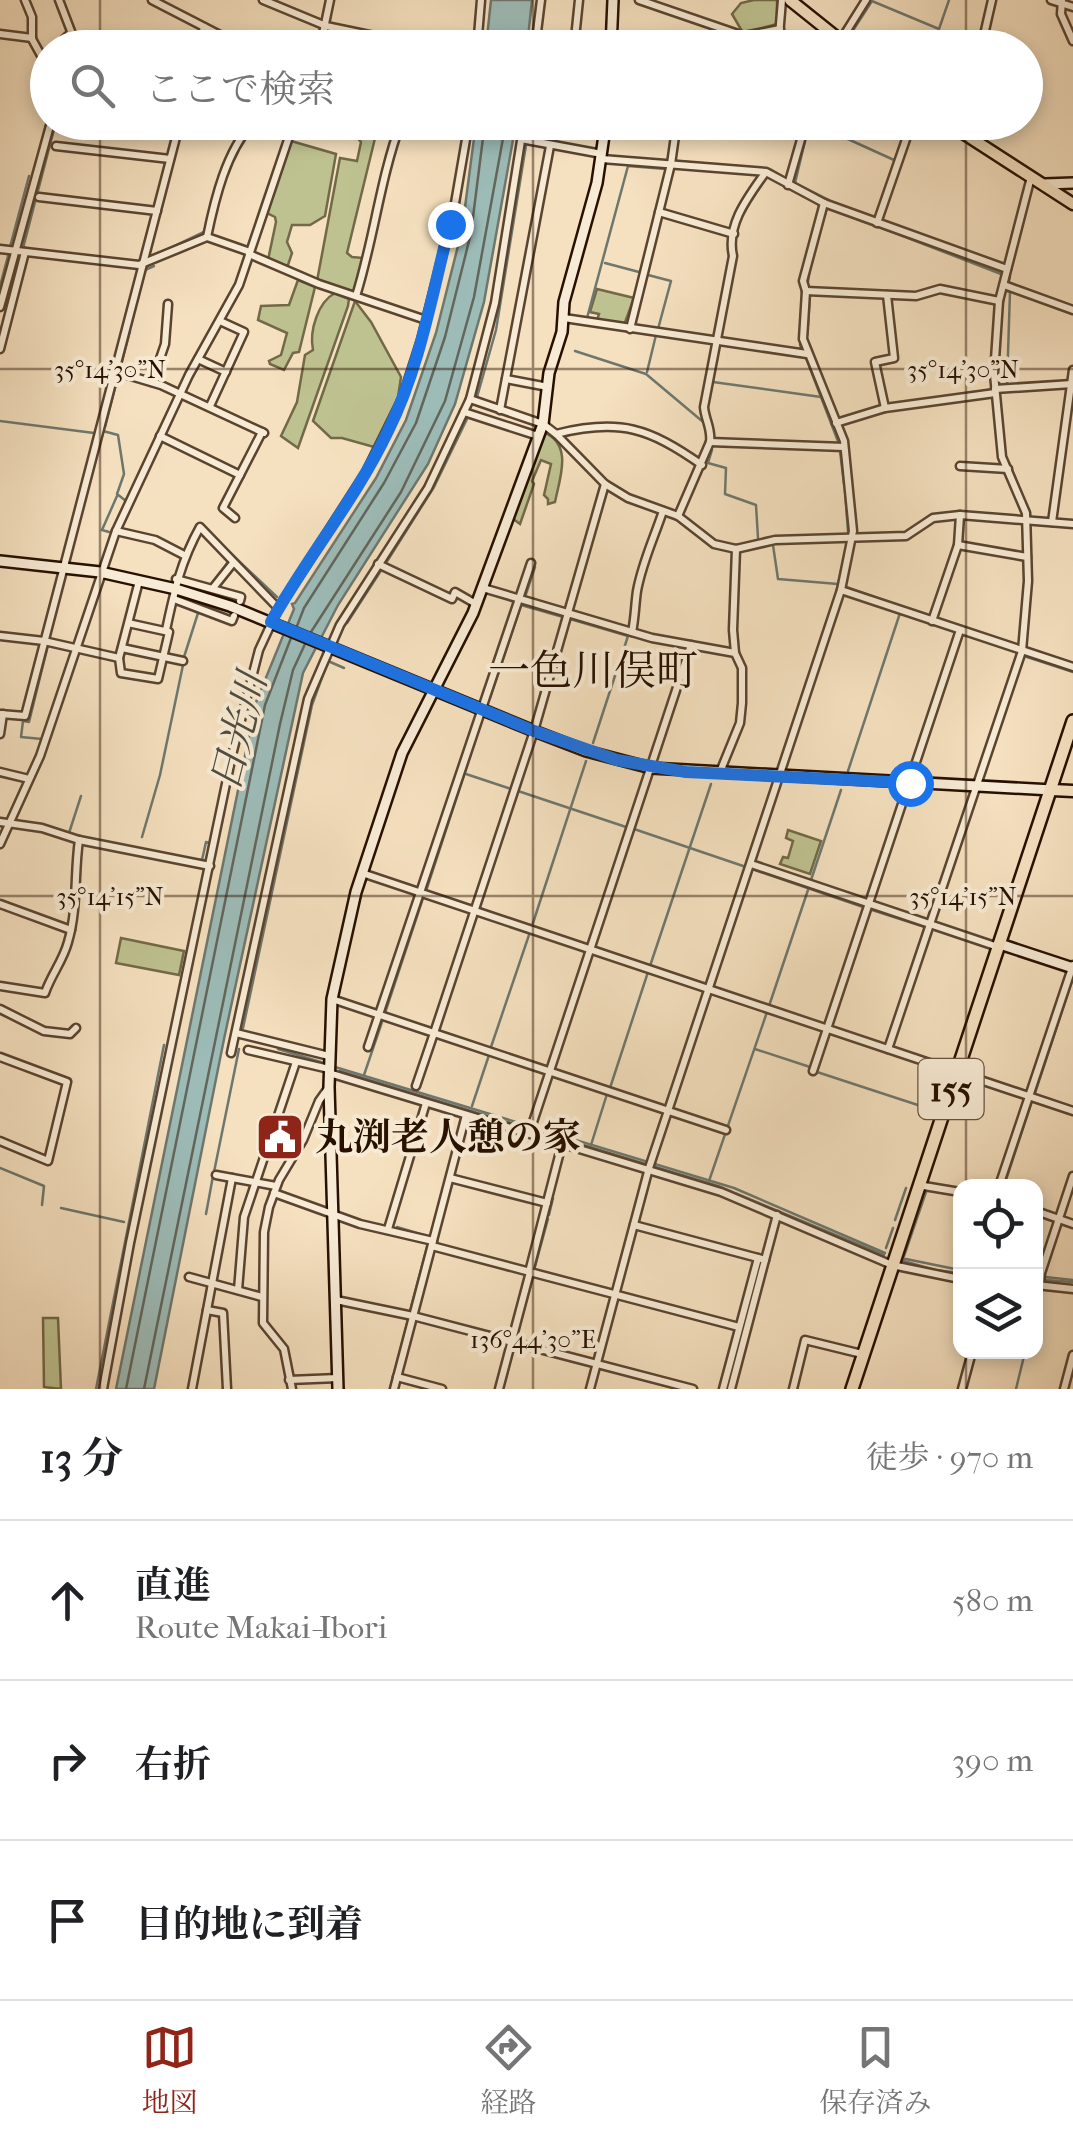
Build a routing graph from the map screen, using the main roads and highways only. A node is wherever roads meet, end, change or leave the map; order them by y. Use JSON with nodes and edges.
{"nodes":[{"id":1,"x":613,"y":0,"type":"edge"},
{"id":2,"x":790,"y":0,"type":"edge"},
{"id":3,"x":612,"y":30,"type":"edge"},
{"id":4,"x":827,"y":30,"type":"edge"},
{"id":5,"x":604,"y":140,"type":"edge"},
{"id":6,"x":975,"y":140,"type":"edge"},
{"id":7,"x":1073,"y":183,"type":"edge"},
{"id":8,"x":1045,"y":184,"type":"junction"},
{"id":9,"x":1073,"y":204,"type":"edge"},
{"id":10,"x":0,"y":561,"type":"edge"},
{"id":11,"x":433,"y":688,"type":"junction"},
{"id":12,"x":1073,"y":721,"type":"edge"},
{"id":13,"x":1052,"y":790,"type":"junction"},
{"id":14,"x":1073,"y":792,"type":"edge"},
{"id":15,"x":999,"y":946,"type":"junction"},
{"id":16,"x":1072,"y":967,"type":"edge"},
{"id":17,"x":338,"y":1383,"type":"edge"},
{"id":18,"x":852,"y":1389,"type":"edge"}],
"edges":[{"from":1,"to":3,"type":"main road"},
{"from":2,"to":4,"type":"main road"},
{"from":5,"to":11,"type":"main road"},
{"from":6,"to":8,"type":"main road"},
{"from":7,"to":8,"type":"main road"},
{"from":8,"to":9,"type":"main road"},
{"from":10,"to":11,"type":"main road"},
{"from":11,"to":13,"type":"main road"},
{"from":11,"to":17,"type":"main road"},
{"from":12,"to":13,"type":"highway","number":"155"},
{"from":13,"to":14,"type":"main road"},
{"from":13,"to":15,"type":"highway","number":"155"},
{"from":15,"to":16,"type":"main road"},
{"from":15,"to":18,"type":"highway","number":"155"}]}
